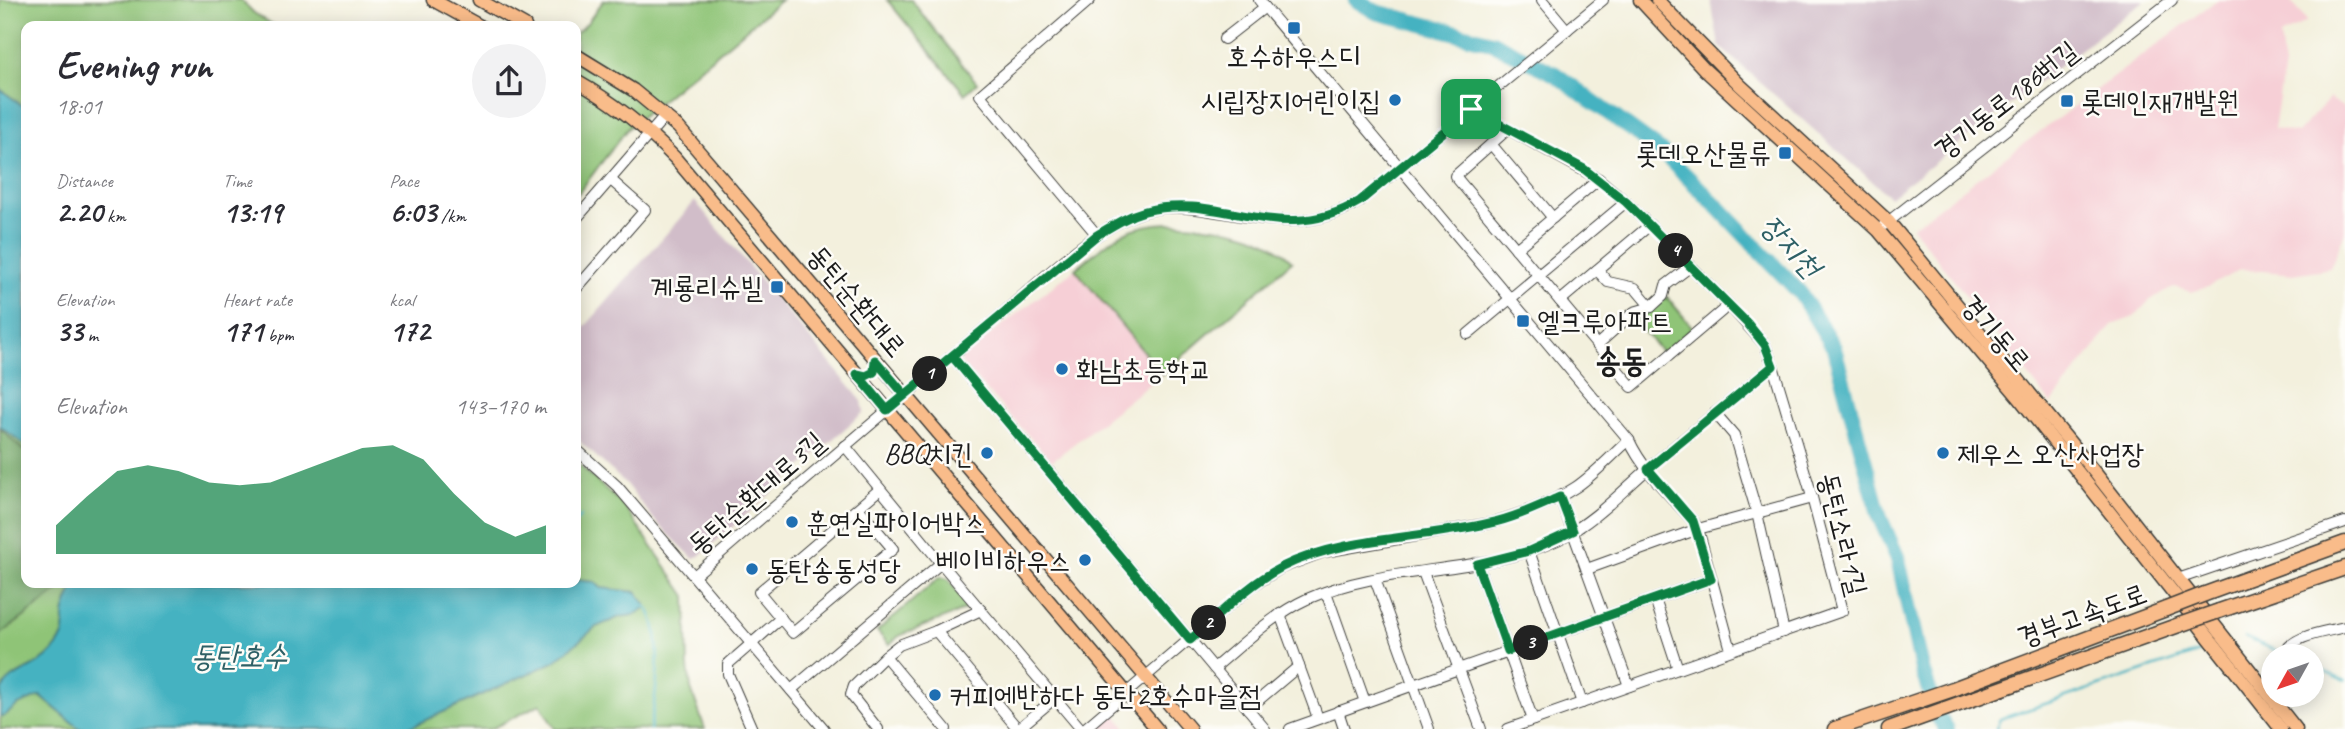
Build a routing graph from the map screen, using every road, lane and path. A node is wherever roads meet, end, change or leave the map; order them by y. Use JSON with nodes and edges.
{"nodes":[{"id":1,"x":433,"y":0,"type":"edge"},
{"id":2,"x":479,"y":0,"type":"edge"},
{"id":3,"x":1090,"y":0,"type":"edge"},
{"id":4,"x":1542,"y":0,"type":"edge"},
{"id":5,"x":1603,"y":0,"type":"edge"},
{"id":6,"x":1640,"y":0,"type":"edge"},
{"id":7,"x":1657,"y":0,"type":"edge"},
{"id":8,"x":2167,"y":2,"type":"edge"},
{"id":9,"x":1262,"y":4,"type":"edge"},
{"id":10,"x":471,"y":21,"type":"edge"},
{"id":11,"x":516,"y":21,"type":"edge"},
{"id":12,"x":1567,"y":30,"type":"junction"},
{"id":13,"x":1224,"y":39,"type":"dead end"},
{"id":14,"x":581,"y":58,"type":"edge"},
{"id":15,"x":581,"y":84,"type":"edge"},
{"id":16,"x":1471,"y":109,"type":"junction"},
{"id":17,"x":666,"y":115,"type":"junction"},
{"id":18,"x":1508,"y":129,"type":"junction"},
{"id":19,"x":651,"y":134,"type":"junction"},
{"id":20,"x":1491,"y":144,"type":"junction"},
{"id":21,"x":1400,"y":168,"type":"junction"},
{"id":22,"x":1598,"y":179,"type":"junction"},
{"id":23,"x":611,"y":180,"type":"junction"},
{"id":24,"x":1626,"y":202,"type":"junction"},
{"id":25,"x":581,"y":213,"type":"edge"},
{"id":26,"x":1553,"y":218,"type":"junction"},
{"id":27,"x":1650,"y":225,"type":"junction"},
{"id":28,"x":1884,"y":226,"type":"junction"},
{"id":29,"x":1097,"y":235,"type":"junction"},
{"id":30,"x":1516,"y":249,"type":"junction"},
{"id":31,"x":1691,"y":266,"type":"junction"},
{"id":32,"x":1597,"y":270,"type":"junction"},
{"id":33,"x":1538,"y":275,"type":"junction"},
{"id":34,"x":581,"y":283,"type":"edge"},
{"id":35,"x":1510,"y":299,"type":"junction"},
{"id":36,"x":1560,"y":301,"type":"junction"},
{"id":37,"x":1730,"y":305,"type":"junction"},
{"id":38,"x":1651,"y":307,"type":"junction"},
{"id":39,"x":1468,"y":334,"type":"dead end"},
{"id":40,"x":1597,"y":345,"type":"junction"},
{"id":41,"x":952,"y":356,"type":"junction"},
{"id":42,"x":875,"y":360,"type":"junction"},
{"id":43,"x":1773,"y":366,"type":"junction"},
{"id":44,"x":857,"y":374,"type":"junction"},
{"id":45,"x":905,"y":395,"type":"junction"},
{"id":46,"x":887,"y":410,"type":"junction"},
{"id":47,"x":1715,"y":413,"type":"junction"},
{"id":48,"x":1629,"y":440,"type":"junction"},
{"id":49,"x":845,"y":446,"type":"junction"},
{"id":50,"x":923,"y":452,"type":"junction"},
{"id":51,"x":581,"y":454,"type":"edge"},
{"id":52,"x":1648,"y":469,"type":"junction"},
{"id":53,"x":880,"y":489,"type":"junction"},
{"id":54,"x":989,"y":493,"type":"junction"},
{"id":55,"x":1560,"y":497,"type":"junction"},
{"id":56,"x":1812,"y":498,"type":"junction"},
{"id":57,"x":858,"y":508,"type":"junction"},
{"id":58,"x":1757,"y":513,"type":"junction"},
{"id":59,"x":2345,"y":522,"type":"edge"},
{"id":60,"x":1698,"y":529,"type":"junction"},
{"id":61,"x":1573,"y":531,"type":"junction"},
{"id":62,"x":2345,"y":544,"type":"edge"},
{"id":63,"x":1529,"y":551,"type":"junction"},
{"id":64,"x":941,"y":563,"type":"junction"},
{"id":65,"x":1477,"y":564,"type":"junction"},
{"id":66,"x":2345,"y":568,"type":"edge"},
{"id":67,"x":1587,"y":569,"type":"junction"},
{"id":68,"x":1423,"y":572,"type":"junction"},
{"id":69,"x":694,"y":576,"type":"junction"},
{"id":70,"x":1375,"y":579,"type":"junction"},
{"id":71,"x":1711,"y":579,"type":"junction"},
{"id":72,"x":2178,"y":579,"type":"junction"},
{"id":73,"x":1326,"y":592,"type":"junction"},
{"id":74,"x":1655,"y":599,"type":"junction"},
{"id":75,"x":981,"y":610,"type":"junction"},
{"id":76,"x":1280,"y":614,"type":"junction"},
{"id":77,"x":1604,"y":617,"type":"junction"},
{"id":78,"x":781,"y":618,"type":"junction"},
{"id":79,"x":2345,"y":627,"type":"edge"},
{"id":80,"x":936,"y":631,"type":"junction"},
{"id":81,"x":1784,"y":632,"type":"junction"},
{"id":82,"x":1558,"y":634,"type":"junction"},
{"id":83,"x":1190,"y":640,"type":"junction"},
{"id":84,"x":751,"y":644,"type":"junction"},
{"id":85,"x":2295,"y":644,"type":"edge"},
{"id":86,"x":1731,"y":650,"type":"junction"},
{"id":87,"x":1508,"y":651,"type":"junction"},
{"id":88,"x":885,"y":656,"type":"junction"},
{"id":89,"x":1299,"y":666,"type":"junction"},
{"id":90,"x":1214,"y":668,"type":"junction"},
{"id":91,"x":1459,"y":669,"type":"junction"},
{"id":92,"x":1678,"y":669,"type":"junction"},
{"id":93,"x":1146,"y":677,"type":"junction"},
{"id":94,"x":1413,"y":685,"type":"junction"},
{"id":95,"x":1629,"y":686,"type":"junction"},
{"id":96,"x":2261,"y":686,"type":"edge"},
{"id":97,"x":2261,"y":687,"type":"edge"},
{"id":98,"x":791,"y":690,"type":"junction"},
{"id":99,"x":1127,"y":693,"type":"junction"},
{"id":100,"x":1055,"y":698,"type":"junction"},
{"id":101,"x":1365,"y":702,"type":"junction"},
{"id":102,"x":1582,"y":703,"type":"junction"},
{"id":103,"x":2272,"y":707,"type":"edge"},
{"id":104,"x":2278,"y":707,"type":"edge"},
{"id":105,"x":1248,"y":709,"type":"junction"},
{"id":106,"x":1338,"y":711,"type":"junction"},
{"id":107,"x":1318,"y":718,"type":"junction"},
{"id":108,"x":1533,"y":720,"type":"junction"},
{"id":109,"x":1426,"y":728,"type":"edge"},
{"id":110,"x":751,"y":729,"type":"edge"},
{"id":111,"x":824,"y":729,"type":"edge"},
{"id":112,"x":878,"y":729,"type":"edge"},
{"id":113,"x":946,"y":729,"type":"edge"},
{"id":114,"x":1018,"y":729,"type":"edge"},
{"id":115,"x":1083,"y":729,"type":"edge"},
{"id":116,"x":1157,"y":729,"type":"edge"},
{"id":117,"x":1190,"y":729,"type":"edge"},
{"id":118,"x":1265,"y":729,"type":"edge"},
{"id":119,"x":1290,"y":729,"type":"edge"},
{"id":120,"x":1344,"y":729,"type":"edge"},
{"id":121,"x":1481,"y":729,"type":"edge"},
{"id":122,"x":1508,"y":729,"type":"edge"},
{"id":123,"x":1835,"y":729,"type":"edge"},
{"id":124,"x":1889,"y":729,"type":"edge"},
{"id":125,"x":2281,"y":729,"type":"edge"},
{"id":126,"x":2296,"y":729,"type":"edge"}],
"edges":[{"from":1,"to":10,"type":"main road"},
{"from":2,"to":11,"type":"main road"},
{"from":3,"to":29,"type":"street"},
{"from":4,"to":12,"type":"street"},
{"from":5,"to":12,"type":"street","name":"동탄순환대로3길"},
{"from":6,"to":28,"type":"main road","name":"경기동로"},
{"from":7,"to":28,"type":"main road","name":"경기동로"},
{"from":8,"to":28,"type":"street","name":"경기동로186번길"},
{"from":9,"to":13,"type":"street"},
{"from":9,"to":21,"type":"street"},
{"from":12,"to":16,"type":"street","name":"동탄순환대로3길"},
{"from":14,"to":17,"type":"main road","name":"동탄순환대로"},
{"from":15,"to":19,"type":"main road","name":"동탄순환대로"},
{"from":16,"to":18,"type":"street","name":"동탄소라1길"},
{"from":16,"to":21,"type":"street","name":"동탄순환대로3길"},
{"from":17,"to":19,"type":"street"},
{"from":17,"to":42,"type":"main road","name":"동탄순환대로"},
{"from":18,"to":20,"type":"street"},
{"from":18,"to":22,"type":"street","name":"동탄소라1길"},
{"from":19,"to":23,"type":"street"},
{"from":19,"to":44,"type":"main road","name":"동탄순환대로"},
{"from":20,"to":26,"type":"street"},
{"from":20,"to":30,"type":"street"},
{"from":21,"to":29,"type":"street","name":"동탄순환대로3길"},
{"from":21,"to":35,"type":"street"},
{"from":22,"to":24,"type":"street","name":"동탄소라1길"},
{"from":22,"to":26,"type":"street"},
{"from":23,"to":25,"type":"street"},
{"from":23,"to":34,"type":"street"},
{"from":24,"to":27,"type":"street","name":"동탄소라1길"},
{"from":24,"to":33,"type":"street"},
{"from":26,"to":30,"type":"street"},
{"from":27,"to":31,"type":"street","name":"동탄소라1길"},
{"from":27,"to":32,"type":"street"},
{"from":28,"to":72,"type":"main road","name":"경기동로"},
{"from":28,"to":97,"type":"main road","name":"경기동로"},
{"from":29,"to":41,"type":"street","name":"동탄순환대로3길"},
{"from":30,"to":33,"type":"street"},
{"from":31,"to":37,"type":"street","name":"동탄소라1길"},
{"from":31,"to":38,"type":"street"},
{"from":32,"to":36,"type":"street"},
{"from":32,"to":38,"type":"street"},
{"from":33,"to":35,"type":"street"},
{"from":33,"to":36,"type":"street"},
{"from":35,"to":39,"type":"street"},
{"from":35,"to":48,"type":"street"},
{"from":36,"to":40,"type":"street"},
{"from":37,"to":40,"type":"street"},
{"from":37,"to":43,"type":"street","name":"동탄소라1길"},
{"from":38,"to":40,"type":"street"},
{"from":41,"to":45,"type":"street","name":"동탄순환대로3길"},
{"from":41,"to":83,"type":"street"},
{"from":42,"to":44,"type":"main road"},
{"from":42,"to":45,"type":"main road","name":"동탄순환대로"},
{"from":43,"to":47,"type":"street"},
{"from":43,"to":56,"type":"street","name":"동탄소라1길"},
{"from":44,"to":46,"type":"main road","name":"동탄순환대로"},
{"from":45,"to":46,"type":"street","name":"동탄순환대로3길"},
{"from":45,"to":54,"type":"main road","name":"동탄순환대로"},
{"from":46,"to":49,"type":"street","name":"동탄순환대로3길"},
{"from":46,"to":50,"type":"main road","name":"동탄순환대로"},
{"from":47,"to":52,"type":"street"},
{"from":47,"to":58,"type":"street"},
{"from":48,"to":52,"type":"street"},
{"from":48,"to":55,"type":"street"},
{"from":49,"to":53,"type":"street"},
{"from":49,"to":69,"type":"street","name":"동탄순환대로3길"},
{"from":50,"to":54,"type":"main road"},
{"from":50,"to":99,"type":"main road","name":"동탄순환대로"},
{"from":51,"to":69,"type":"street"},
{"from":52,"to":60,"type":"street"},
{"from":52,"to":61,"type":"street"},
{"from":53,"to":57,"type":"street"},
{"from":53,"to":64,"type":"street"},
{"from":54,"to":93,"type":"main road","name":"동탄순환대로"},
{"from":55,"to":61,"type":"street"},
{"from":55,"to":83,"type":"street"},
{"from":56,"to":58,"type":"street"},
{"from":56,"to":81,"type":"street","name":"동탄소라1길"},
{"from":57,"to":78,"type":"street"},
{"from":57,"to":78,"type":"street"},
{"from":58,"to":60,"type":"street"},
{"from":58,"to":81,"type":"street"},
{"from":59,"to":72,"type":"street"},
{"from":60,"to":67,"type":"street"},
{"from":60,"to":71,"type":"street"},
{"from":61,"to":63,"type":"street"},
{"from":61,"to":67,"type":"street"},
{"from":62,"to":123,"type":"highway","name":"경부고속도로","bridge":true},
{"from":63,"to":65,"type":"street"},
{"from":63,"to":82,"type":"street"},
{"from":64,"to":75,"type":"street"},
{"from":64,"to":98,"type":"street"},
{"from":65,"to":68,"type":"street"},
{"from":65,"to":87,"type":"street"},
{"from":66,"to":124,"type":"highway","name":"경부고속도로","bridge":true},
{"from":67,"to":77,"type":"street"},
{"from":68,"to":70,"type":"street"},
{"from":68,"to":91,"type":"street"},
{"from":69,"to":84,"type":"street","name":"동탄순환대로3길"},
{"from":70,"to":73,"type":"street"},
{"from":70,"to":94,"type":"street"},
{"from":71,"to":74,"type":"street"},
{"from":71,"to":86,"type":"street"},
{"from":72,"to":96,"type":"main road","name":"경기동로"},
{"from":73,"to":76,"type":"street"},
{"from":73,"to":101,"type":"street"},
{"from":74,"to":77,"type":"street"},
{"from":74,"to":92,"type":"street"},
{"from":75,"to":80,"type":"street"},
{"from":75,"to":100,"type":"street"},
{"from":76,"to":89,"type":"street"},
{"from":76,"to":90,"type":"street"},
{"from":77,"to":82,"type":"street"},
{"from":77,"to":95,"type":"street"},
{"from":78,"to":84,"type":"street"},
{"from":79,"to":85,"type":"street"},
{"from":80,"to":88,"type":"street"},
{"from":80,"to":114,"type":"street"},
{"from":81,"to":86,"type":"street","name":"동탄소라1길"},
{"from":82,"to":87,"type":"street"},
{"from":82,"to":102,"type":"street"},
{"from":83,"to":90,"type":"street"},
{"from":83,"to":93,"type":"street"},
{"from":84,"to":98,"type":"street","name":"동탄순환대로3길"},
{"from":84,"to":110,"type":"street"},
{"from":86,"to":92,"type":"street","name":"동탄소라1길"},
{"from":87,"to":91,"type":"street"},
{"from":87,"to":108,"type":"street"},
{"from":88,"to":112,"type":"street"},
{"from":88,"to":113,"type":"street"},
{"from":89,"to":105,"type":"street"},
{"from":89,"to":107,"type":"street"},
{"from":90,"to":105,"type":"street"},
{"from":91,"to":94,"type":"street"},
{"from":91,"to":121,"type":"street"},
{"from":92,"to":95,"type":"street","name":"동탄소라1길"},
{"from":93,"to":99,"type":"street"},
{"from":93,"to":117,"type":"main road","name":"동탄순환대로"},
{"from":94,"to":101,"type":"street"},
{"from":94,"to":109,"type":"street"},
{"from":95,"to":102,"type":"street","name":"동탄소라1길"},
{"from":98,"to":111,"type":"street","name":"동탄순환대로3길"},
{"from":99,"to":115,"type":"street"},
{"from":99,"to":116,"type":"main road","name":"동탄순환대로"},
{"from":100,"to":114,"type":"street"},
{"from":100,"to":115,"type":"street"},
{"from":101,"to":106,"type":"street"},
{"from":102,"to":108,"type":"street","name":"동탄소라1길"},
{"from":103,"to":125,"type":"main road","name":"경기동로"},
{"from":104,"to":126,"type":"main road","name":"경기동로"},
{"from":105,"to":118,"type":"street"},
{"from":106,"to":107,"type":"street"},
{"from":106,"to":120,"type":"street"},
{"from":107,"to":119,"type":"street"},
{"from":108,"to":122,"type":"street","name":"동탄소라1길"}]}
